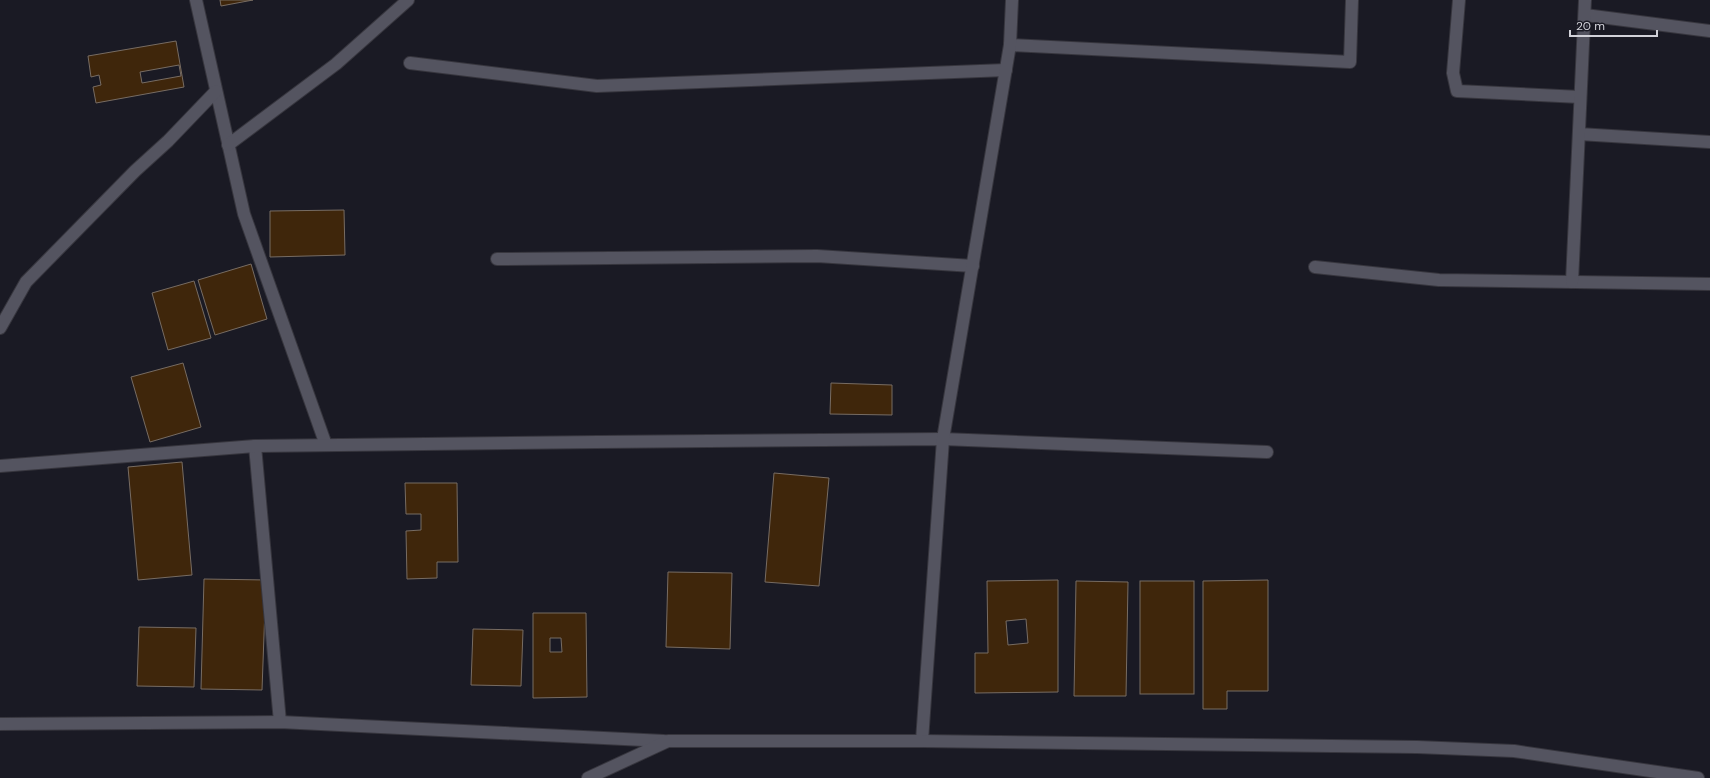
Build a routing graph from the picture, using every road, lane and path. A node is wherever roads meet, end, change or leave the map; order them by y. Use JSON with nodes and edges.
{"nodes":[{"id":1,"x":196,"y":0,"type":"edge"},
{"id":2,"x":408,"y":0,"type":"edge"},
{"id":3,"x":1012,"y":0,"type":"edge"},
{"id":4,"x":1352,"y":0,"type":"edge"},
{"id":5,"x":1459,"y":0,"type":"edge"},
{"id":6,"x":1586,"y":0,"type":"edge"},
{"id":7,"x":1585,"y":15,"type":"junction"},
{"id":8,"x":1710,"y":31,"type":"edge"},
{"id":9,"x":1010,"y":45,"type":"junction"},
{"id":10,"x":410,"y":64,"type":"dead end"},
{"id":11,"x":1006,"y":70,"type":"junction"},
{"id":12,"x":216,"y":91,"type":"junction"},
{"id":13,"x":1580,"y":97,"type":"junction"},
{"id":14,"x":1579,"y":134,"type":"junction"},
{"id":15,"x":1710,"y":142,"type":"edge"},
{"id":16,"x":228,"y":144,"type":"junction"},
{"id":17,"x":497,"y":259,"type":"dead end"},
{"id":18,"x":973,"y":266,"type":"junction"},
{"id":19,"x":1315,"y":267,"type":"dead end"},
{"id":20,"x":1572,"y":282,"type":"junction"},
{"id":21,"x":1710,"y":284,"type":"edge"},
{"id":22,"x":0,"y":328,"type":"edge"},
{"id":23,"x":943,"y":439,"type":"junction"},
{"id":24,"x":326,"y":445,"type":"junction"},
{"id":25,"x":255,"y":446,"type":"junction"},
{"id":26,"x":1267,"y":452,"type":"dead end"},
{"id":27,"x":0,"y":466,"type":"edge"},
{"id":28,"x":280,"y":722,"type":"junction"},
{"id":29,"x":0,"y":724,"type":"edge"},
{"id":30,"x":922,"y":740,"type":"junction"},
{"id":31,"x":668,"y":741,"type":"junction"},
{"id":32,"x":588,"y":778,"type":"edge"},
{"id":33,"x":1698,"y":778,"type":"edge"}],
"edges":[{"from":1,"to":12,"type":"street"},
{"from":2,"to":16,"type":"street"},
{"from":3,"to":9,"type":"street"},
{"from":4,"to":9,"type":"street"},
{"from":5,"to":13,"type":"street"},
{"from":6,"to":7,"type":"street"},
{"from":7,"to":8,"type":"street"},
{"from":7,"to":13,"type":"street"},
{"from":9,"to":11,"type":"street"},
{"from":10,"to":11,"type":"street"},
{"from":11,"to":18,"type":"street"},
{"from":12,"to":16,"type":"street"},
{"from":12,"to":22,"type":"street"},
{"from":13,"to":14,"type":"street"},
{"from":14,"to":15,"type":"street"},
{"from":14,"to":20,"type":"street"},
{"from":16,"to":24,"type":"street"},
{"from":17,"to":18,"type":"street"},
{"from":18,"to":23,"type":"street"},
{"from":19,"to":20,"type":"street"},
{"from":20,"to":21,"type":"street"},
{"from":23,"to":24,"type":"street"},
{"from":23,"to":26,"type":"street"},
{"from":23,"to":30,"type":"street"},
{"from":24,"to":25,"type":"street"},
{"from":25,"to":27,"type":"street"},
{"from":25,"to":28,"type":"street"},
{"from":28,"to":29,"type":"street"},
{"from":28,"to":31,"type":"street"},
{"from":30,"to":31,"type":"street"},
{"from":30,"to":33,"type":"street"},
{"from":31,"to":32,"type":"street"}]}
